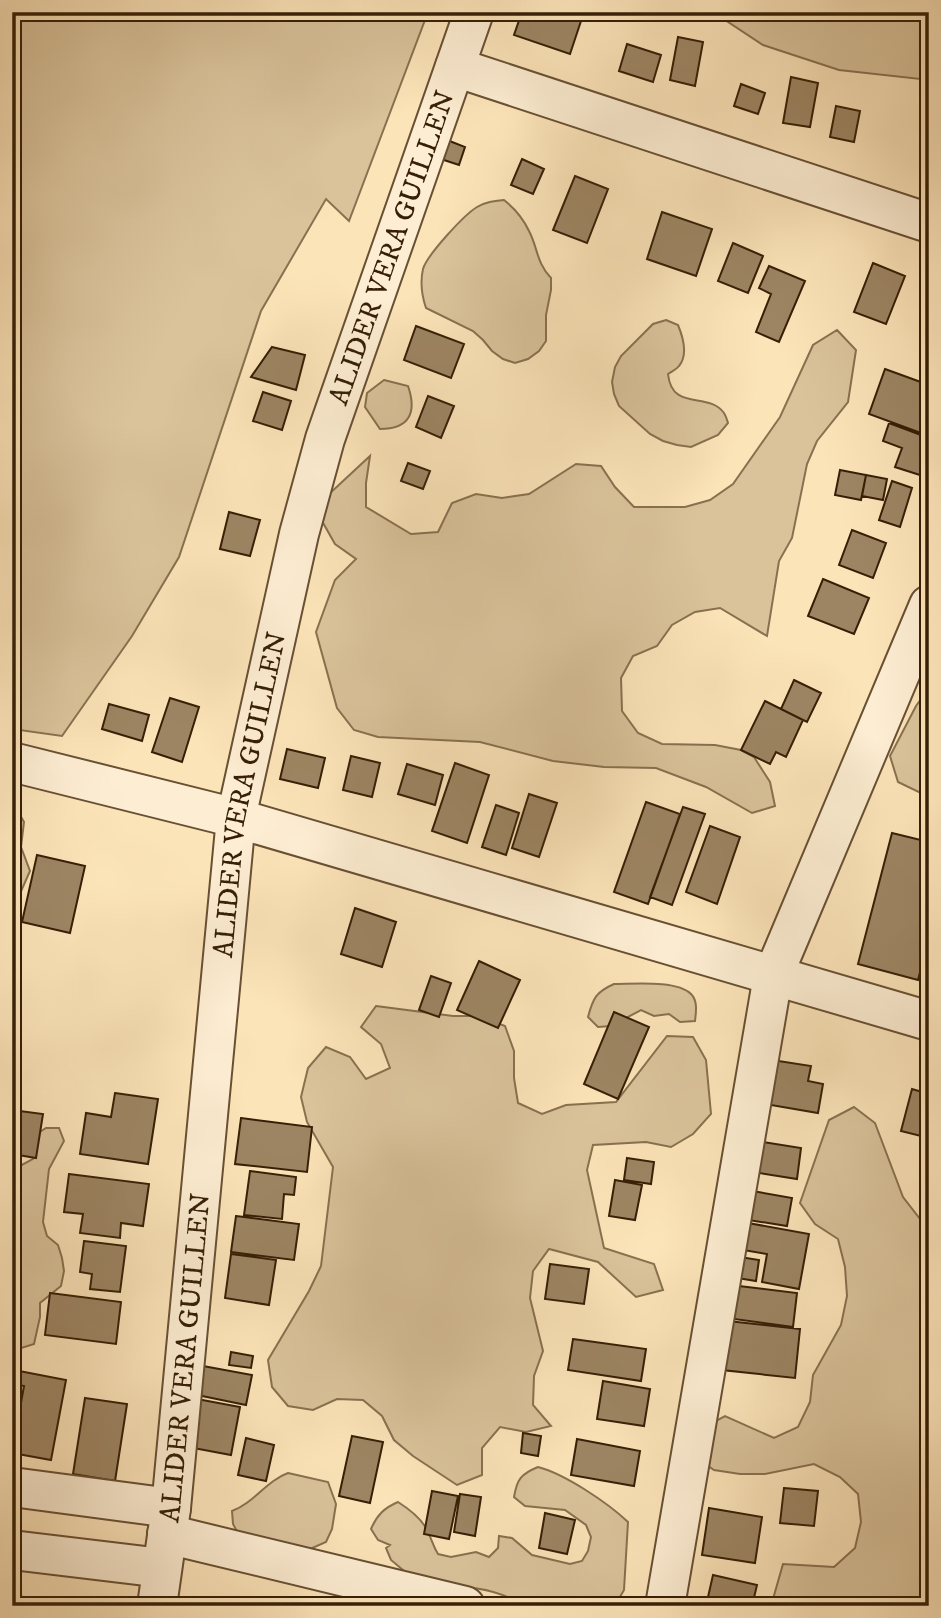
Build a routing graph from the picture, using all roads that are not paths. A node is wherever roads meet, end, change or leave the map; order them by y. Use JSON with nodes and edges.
{"nodes":[{"id":1,"x":474,"y":12,"type":"edge"},
{"id":2,"x":455,"y":67,"type":"junction"},
{"id":3,"x":929,"y":223,"type":"edge"},
{"id":4,"x":929,"y":605,"type":"edge"},
{"id":5,"x":12,"y":762,"type":"edge"},
{"id":6,"x":236,"y":818,"type":"junction"},
{"id":7,"x":773,"y":976,"type":"junction"},
{"id":8,"x":929,"y":1020,"type":"edge"},
{"id":9,"x":12,"y":1487,"type":"edge"},
{"id":10,"x":167,"y":1537,"type":"junction"},
{"id":11,"x":12,"y":1550,"type":"edge"},
{"id":12,"x":157,"y":1606,"type":"edge"},
{"id":13,"x":465,"y":1606,"type":"edge"},
{"id":14,"x":665,"y":1606,"type":"edge"}],
"edges":[{"from":1,"to":2,"type":"street","name":"ALIDER VERA GUILLEN"},
{"from":2,"to":3,"type":"street"},
{"from":2,"to":6,"type":"street","name":"ALIDER VERA GUILLEN"},
{"from":4,"to":7,"type":"street"},
{"from":5,"to":6,"type":"street"},
{"from":6,"to":7,"type":"street"},
{"from":6,"to":10,"type":"street","name":"ALIDER VERA GUILLEN"},
{"from":7,"to":8,"type":"street"},
{"from":7,"to":14,"type":"street"},
{"from":9,"to":10,"type":"street"},
{"from":10,"to":11,"type":"street"},
{"from":10,"to":12,"type":"street","name":"ALIDER VERA GUILLEN"},
{"from":10,"to":13,"type":"street"}]}
